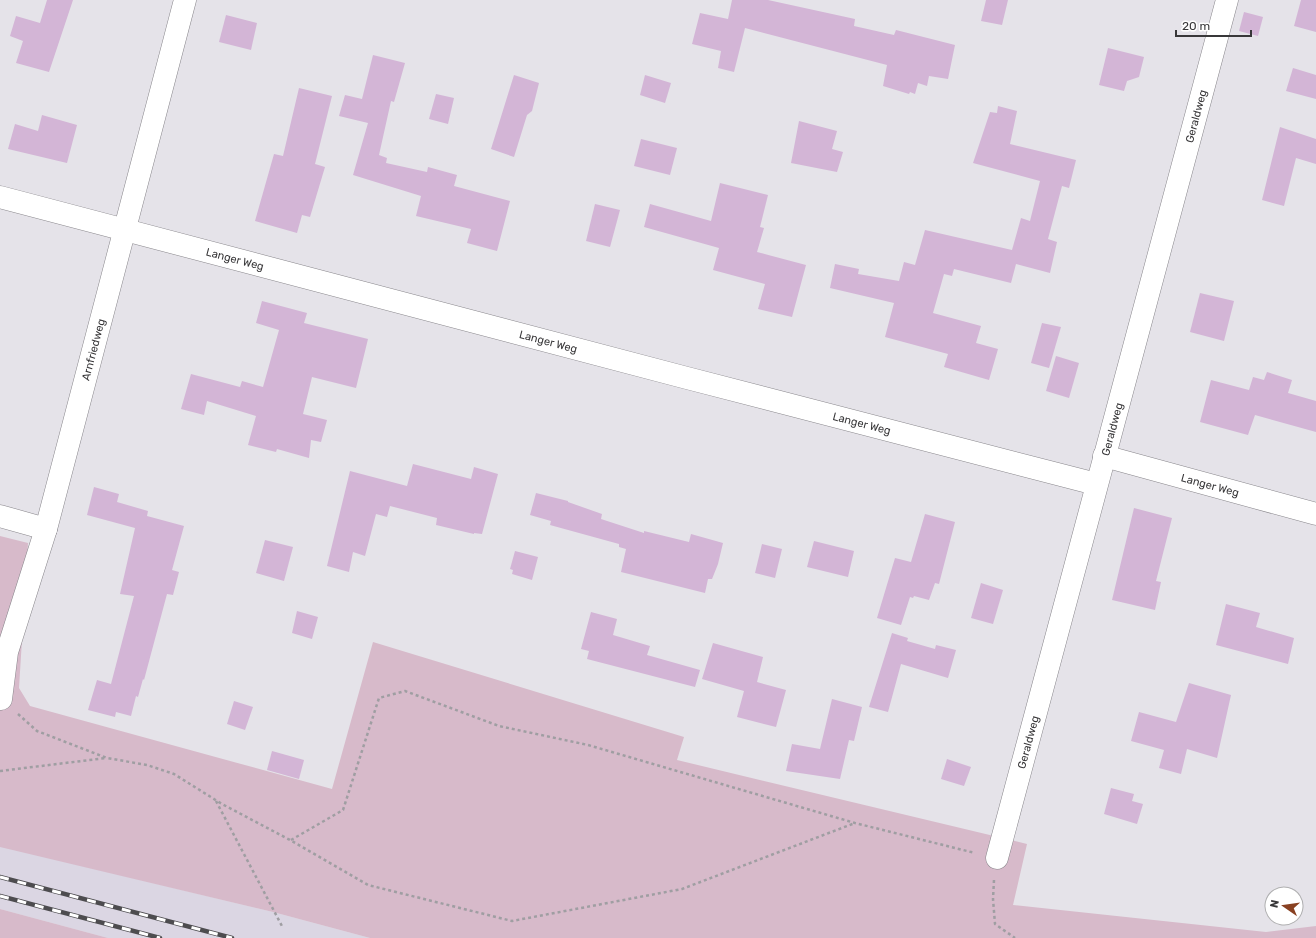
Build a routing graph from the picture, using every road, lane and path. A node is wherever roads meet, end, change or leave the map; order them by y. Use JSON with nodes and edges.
{"nodes":[{"id":1,"x":185,"y":0,"type":"edge"},
{"id":2,"x":1227,"y":0,"type":"edge"},
{"id":3,"x":0,"y":197,"type":"edge"},
{"id":4,"x":125,"y":230,"type":"junction"},
{"id":5,"x":1104,"y":456,"type":"junction"},
{"id":6,"x":1096,"y":484,"type":"junction"},
{"id":7,"x":1316,"y":514,"type":"edge"},
{"id":8,"x":0,"y":516,"type":"edge"},
{"id":9,"x":46,"y":528,"type":"junction"},
{"id":10,"x":1,"y":699,"type":"edge"},
{"id":11,"x":107,"y":758,"type":"junction"},
{"id":12,"x":0,"y":771,"type":"edge"},
{"id":13,"x":216,"y":800,"type":"junction"},
{"id":14,"x":855,"y":823,"type":"junction"},
{"id":15,"x":290,"y":840,"type":"junction"},
{"id":16,"x":995,"y":866,"type":"junction"},
{"id":17,"x":283,"y":928,"type":"dead end"},
{"id":18,"x":1015,"y":938,"type":"edge"}],
"edges":[{"from":1,"to":4,"type":"street","name":"Arnfriedweg"},
{"from":2,"to":5,"type":"street","name":"Geraldweg"},
{"from":3,"to":4,"type":"street","name":"Langer Weg"},
{"from":4,"to":6,"type":"street","name":"Langer Weg"},
{"from":4,"to":9,"type":"street","name":"Arnfriedweg"},
{"from":5,"to":6,"type":"street","name":"Geraldweg"},
{"from":5,"to":7,"type":"street","name":"Langer Weg"},
{"from":6,"to":16,"type":"street","name":"Geraldweg"},
{"from":8,"to":9,"type":"street"},
{"from":9,"to":10,"type":"street","name":"Arnfriedweg"},
{"from":10,"to":11,"type":"path"},
{"from":11,"to":12,"type":"path"},
{"from":11,"to":13,"type":"path"},
{"from":13,"to":15,"type":"path"},
{"from":13,"to":17,"type":"path"},
{"from":14,"to":15,"type":"path"},
{"from":14,"to":15,"type":"path"},
{"from":14,"to":16,"type":"path"},
{"from":16,"to":18,"type":"path"}]}
